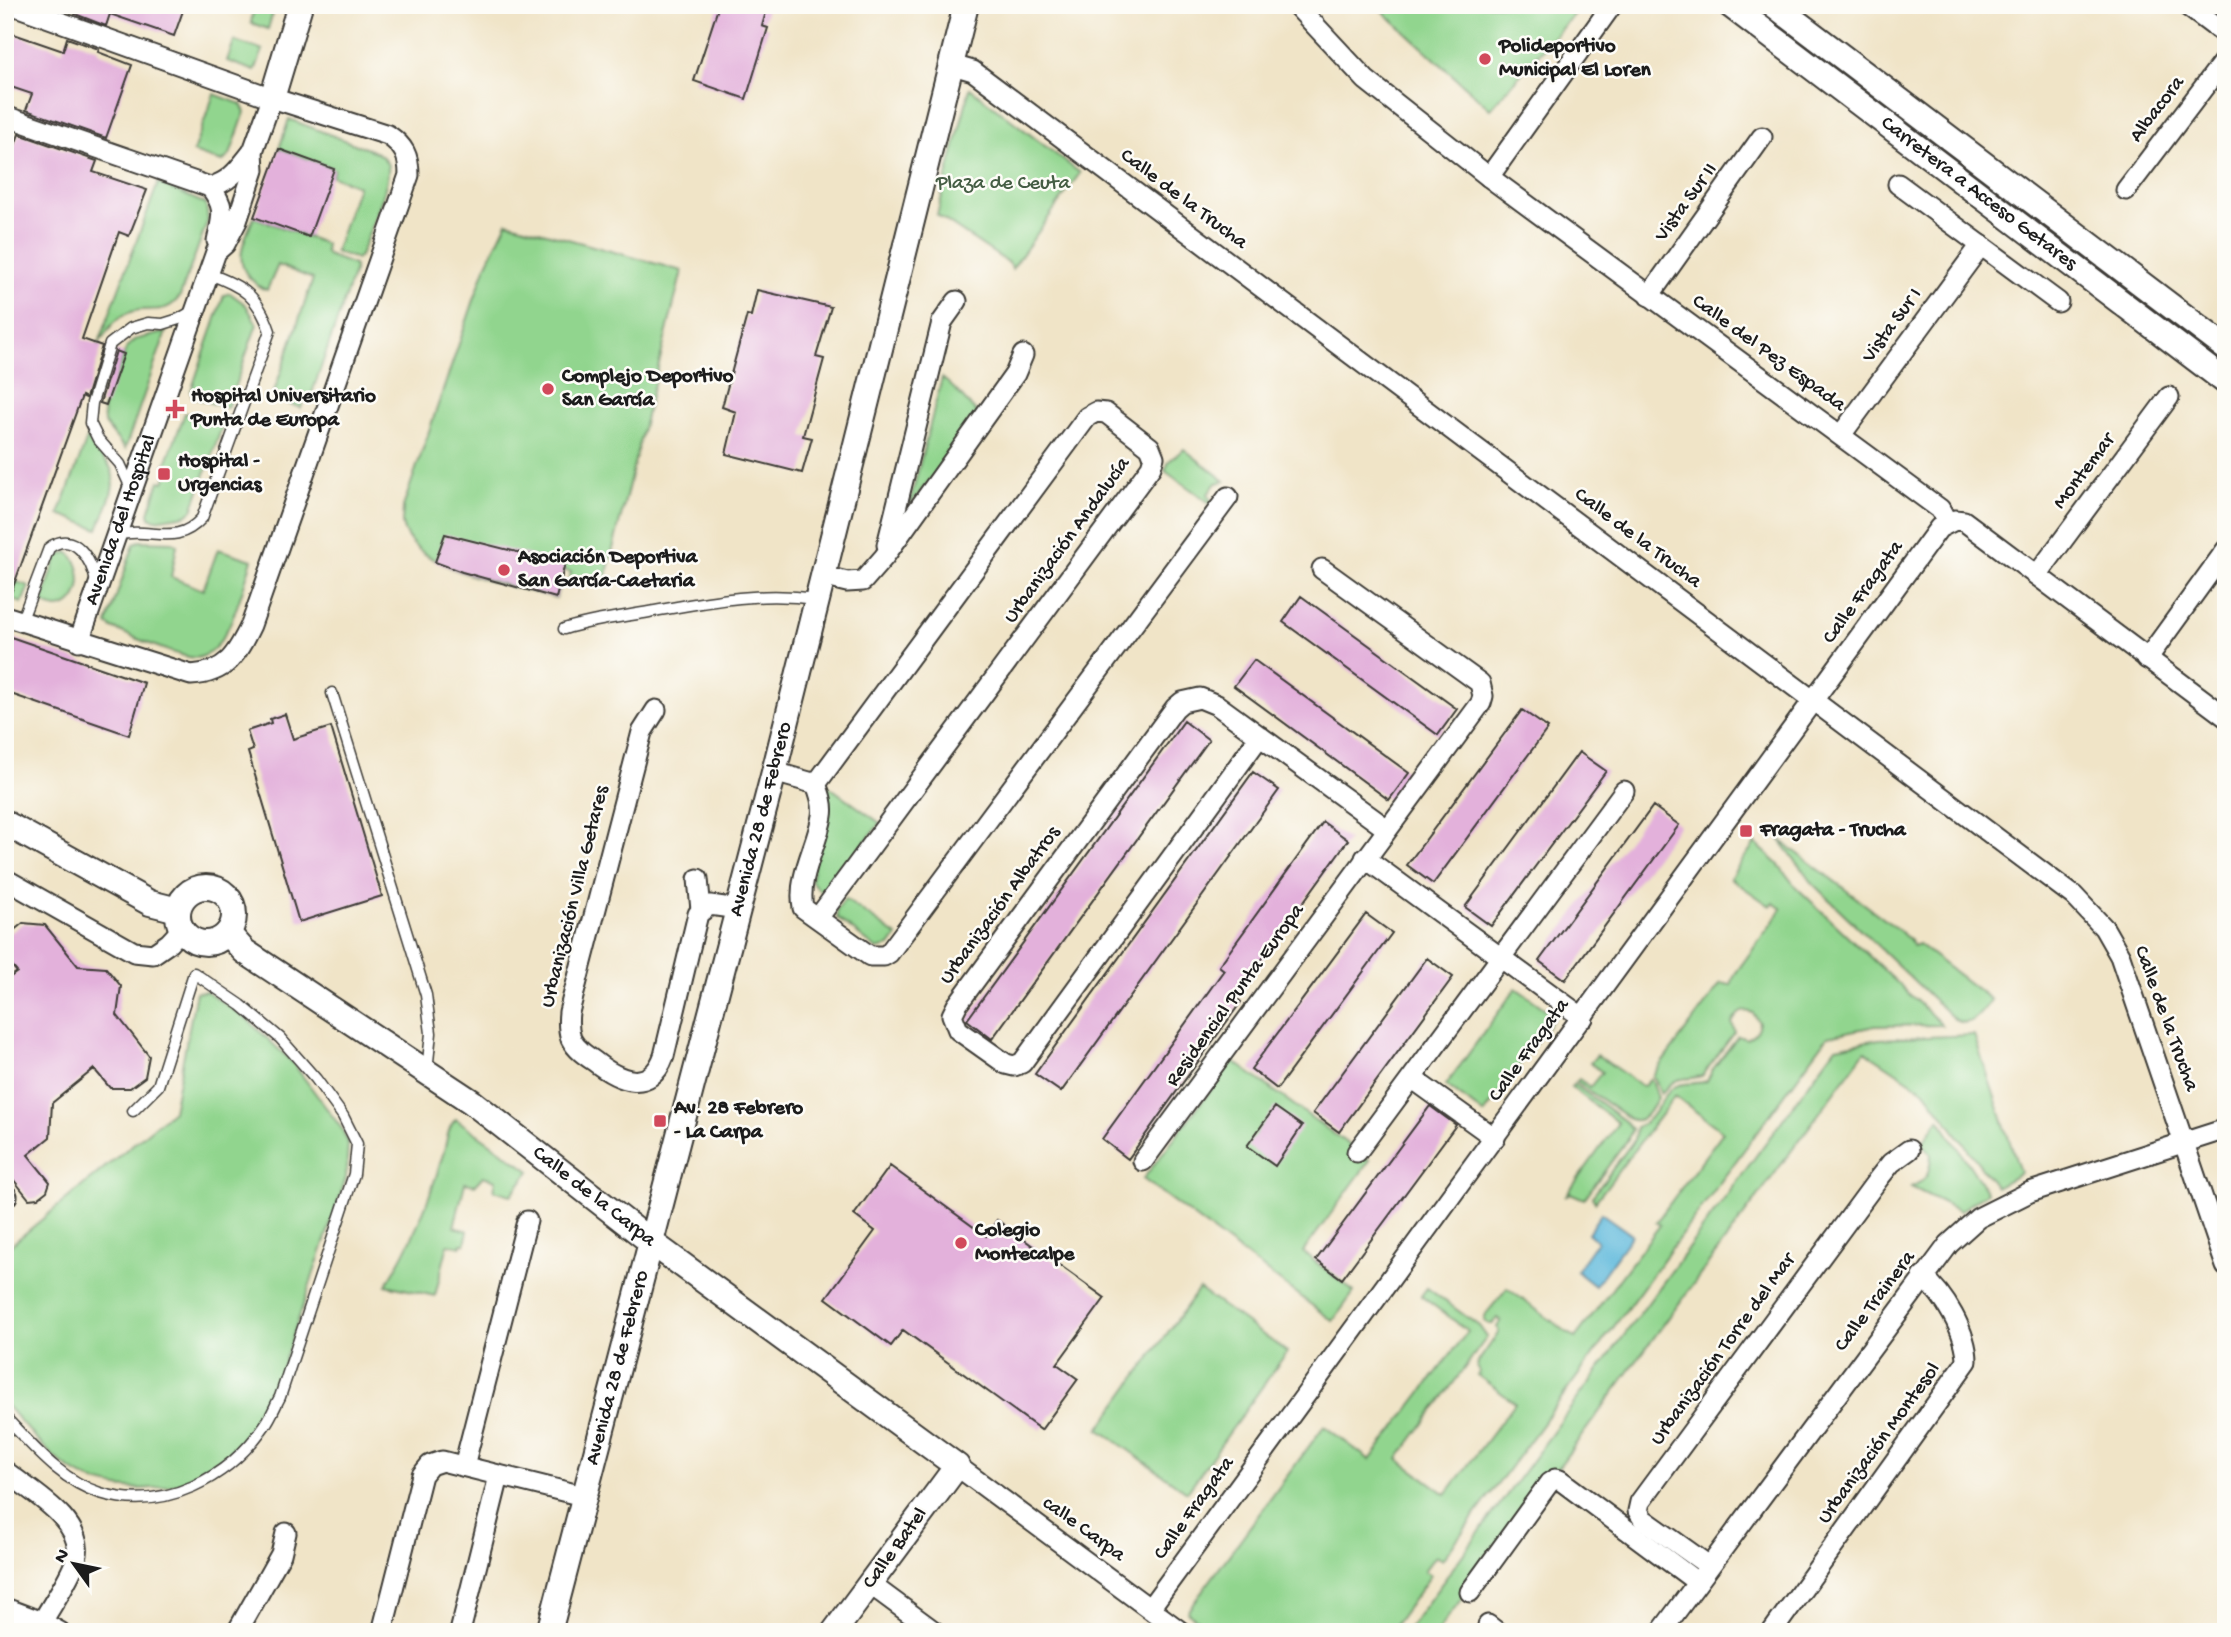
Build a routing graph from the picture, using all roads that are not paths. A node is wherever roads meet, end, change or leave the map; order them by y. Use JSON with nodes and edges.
{"nodes":[{"id":1,"x":13,"y":5,"type":"edge"},
{"id":2,"x":300,"y":5,"type":"edge"},
{"id":3,"x":965,"y":5,"type":"edge"},
{"id":4,"x":1296,"y":5,"type":"edge"},
{"id":5,"x":1612,"y":5,"type":"edge"},
{"id":6,"x":1730,"y":5,"type":"edge"},
{"id":7,"x":1774,"y":5,"type":"edge"},
{"id":8,"x":2186,"y":5,"type":"edge"},
{"id":9,"x":2226,"y":35,"type":"edge"},
{"id":10,"x":2226,"y":58,"type":"edge"},
{"id":11,"x":949,"y":64,"type":"junction"},
{"id":12,"x":272,"y":98,"type":"junction"},
{"id":13,"x":5,"y":116,"type":"edge"},
{"id":14,"x":1762,"y":137,"type":"dead end"},
{"id":15,"x":253,"y":151,"type":"junction"},
{"id":16,"x":1489,"y":177,"type":"junction"},
{"id":17,"x":1898,"y":184,"type":"dead end"},
{"id":18,"x":210,"y":187,"type":"junction"},
{"id":19,"x":2126,"y":190,"type":"dead end"},
{"id":20,"x":1981,"y":245,"type":"junction"},
{"id":21,"x":216,"y":253,"type":"junction"},
{"id":22,"x":209,"y":274,"type":"junction"},
{"id":23,"x":1649,"y":296,"type":"junction"},
{"id":24,"x":957,"y":301,"type":"dead end"},
{"id":25,"x":2058,"y":302,"type":"dead end"},
{"id":26,"x":197,"y":308,"type":"junction"},
{"id":27,"x":2226,"y":348,"type":"edge"},
{"id":28,"x":1023,"y":355,"type":"dead end"},
{"id":29,"x":2226,"y":382,"type":"edge"},
{"id":30,"x":2169,"y":397,"type":"dead end"},
{"id":31,"x":1841,"y":435,"type":"junction"},
{"id":32,"x":132,"y":491,"type":"junction"},
{"id":33,"x":1228,"y":497,"type":"dead end"},
{"id":34,"x":1947,"y":522,"type":"junction"},
{"id":35,"x":117,"y":535,"type":"junction"},
{"id":36,"x":2226,"y":550,"type":"edge"},
{"id":37,"x":884,"y":557,"type":"junction"},
{"id":38,"x":1322,"y":569,"type":"dead end"},
{"id":39,"x":2036,"y":575,"type":"junction"},
{"id":40,"x":819,"y":588,"type":"junction"},
{"id":41,"x":97,"y":590,"type":"junction"},
{"id":42,"x":13,"y":619,"type":"edge"},
{"id":43,"x":564,"y":629,"type":"dead end"},
{"id":44,"x":79,"y":641,"type":"junction"},
{"id":45,"x":2147,"y":659,"type":"junction"},
{"id":46,"x":332,"y":693,"type":"dead end"},
{"id":47,"x":1815,"y":700,"type":"junction"},
{"id":48,"x":656,"y":710,"type":"dead end"},
{"id":49,"x":2226,"y":717,"type":"edge"},
{"id":50,"x":1260,"y":736,"type":"junction"},
{"id":51,"x":774,"y":772,"type":"junction"},
{"id":52,"x":816,"y":784,"type":"junction"},
{"id":53,"x":1623,"y":791,"type":"dead end"},
{"id":54,"x":5,"y":823,"type":"edge"},
{"id":55,"x":1387,"y":829,"type":"junction"},
{"id":56,"x":1365,"y":858,"type":"junction"},
{"id":57,"x":698,"y":878,"type":"dead end"},
{"id":58,"x":5,"y":879,"type":"edge"},
{"id":59,"x":738,"y":909,"type":"junction"},
{"id":60,"x":701,"y":910,"type":"junction"},
{"id":61,"x":818,"y":918,"type":"junction"},
{"id":62,"x":180,"y":920,"type":"junction"},
{"id":63,"x":228,"y":933,"type":"junction"},
{"id":64,"x":1502,"y":958,"type":"junction"},
{"id":65,"x":1583,"y":1018,"type":"junction"},
{"id":66,"x":427,"y":1072,"type":"junction"},
{"id":67,"x":1413,"y":1079,"type":"junction"},
{"id":68,"x":133,"y":1111,"type":"dead end"},
{"id":69,"x":2226,"y":1129,"type":"edge"},
{"id":70,"x":1495,"y":1138,"type":"junction"},
{"id":71,"x":2184,"y":1142,"type":"junction"},
{"id":72,"x":1909,"y":1150,"type":"dead end"},
{"id":73,"x":1357,"y":1152,"type":"dead end"},
{"id":74,"x":1143,"y":1161,"type":"dead end"},
{"id":75,"x":527,"y":1221,"type":"dead end"},
{"id":76,"x":651,"y":1242,"type":"junction"},
{"id":77,"x":2226,"y":1266,"type":"edge"},
{"id":78,"x":1923,"y":1277,"type":"junction"},
{"id":79,"x":5,"y":1417,"type":"edge"},
{"id":80,"x":464,"y":1466,"type":"junction"},
{"id":81,"x":957,"y":1466,"type":"junction"},
{"id":82,"x":5,"y":1471,"type":"edge"},
{"id":83,"x":499,"y":1476,"type":"junction"},
{"id":84,"x":583,"y":1496,"type":"junction"},
{"id":85,"x":286,"y":1533,"type":"dead end"},
{"id":86,"x":1709,"y":1566,"type":"junction"},
{"id":87,"x":1698,"y":1583,"type":"junction"},
{"id":88,"x":870,"y":1584,"type":"junction"},
{"id":89,"x":1470,"y":1592,"type":"dead end"},
{"id":90,"x":5,"y":1608,"type":"edge"},
{"id":91,"x":1150,"y":1608,"type":"junction"},
{"id":92,"x":42,"y":1622,"type":"junction"},
{"id":93,"x":60,"y":1632,"type":"edge"},
{"id":94,"x":237,"y":1632,"type":"edge"},
{"id":95,"x":382,"y":1632,"type":"edge"},
{"id":96,"x":460,"y":1632,"type":"edge"},
{"id":97,"x":549,"y":1632,"type":"edge"},
{"id":98,"x":834,"y":1632,"type":"edge"},
{"id":99,"x":935,"y":1632,"type":"edge"},
{"id":100,"x":1181,"y":1632,"type":"edge"},
{"id":101,"x":1661,"y":1632,"type":"edge"},
{"id":102,"x":1772,"y":1632,"type":"edge"}],
"edges":[{"from":1,"to":12,"type":"street"},
{"from":2,"to":12,"type":"street","name":"Avenida del Hospital"},
{"from":3,"to":11,"type":"street","name":"Avenida 28 de Febrero"},
{"from":4,"to":16,"type":"street","name":"Calle del Pez Espada"},
{"from":5,"to":16,"type":"street"},
{"from":6,"to":29,"type":"street","name":"Carretera a Acceso Getares"},
{"from":7,"to":27,"type":"street","name":"Carretera a Acceso Getares"},
{"from":8,"to":9,"type":"street"},
{"from":10,"to":19,"type":"street","name":"Albacora"},
{"from":11,"to":40,"type":"street","name":"Avenida 28 de Febrero"},
{"from":11,"to":47,"type":"street","name":"Calle de la Trucha"},
{"from":12,"to":15,"type":"street","name":"Avenida del Hospital"},
{"from":12,"to":44,"type":"street"},
{"from":13,"to":18,"type":"street"},
{"from":14,"to":23,"type":"street","name":"Vista Sur II"},
{"from":15,"to":18,"type":"street"},
{"from":15,"to":21,"type":"street","name":"Avenida del Hospital"},
{"from":16,"to":23,"type":"street","name":"Calle del Pez Espada"},
{"from":17,"to":20,"type":"street"},
{"from":18,"to":21,"type":"street"},
{"from":20,"to":25,"type":"street"},
{"from":20,"to":31,"type":"street","name":"Vista Sur I"},
{"from":21,"to":22,"type":"street","name":"Avenida del Hospital"},
{"from":22,"to":26,"type":"street","name":"Avenida del Hospital"},
{"from":22,"to":35,"type":"lane"},
{"from":23,"to":31,"type":"street","name":"Calle del Pez Espada"},
{"from":24,"to":37,"type":"street"},
{"from":26,"to":32,"type":"street","name":"Avenida del Hospital"},
{"from":26,"to":32,"type":"lane"},
{"from":28,"to":37,"type":"street"},
{"from":30,"to":39,"type":"street","name":"Montemar"},
{"from":31,"to":34,"type":"street","name":"Calle del Pez Espada"},
{"from":32,"to":35,"type":"street","name":"Avenida del Hospital"},
{"from":33,"to":61,"type":"street"},
{"from":34,"to":39,"type":"street"},
{"from":34,"to":47,"type":"street","name":"Calle Fragata"},
{"from":35,"to":41,"type":"street","name":"Avenida del Hospital"},
{"from":36,"to":45,"type":"street"},
{"from":37,"to":40,"type":"street"},
{"from":38,"to":55,"type":"street","name":"Residencial Punta Europa"},
{"from":39,"to":45,"type":"street"},
{"from":40,"to":43,"type":"lane"},
{"from":40,"to":51,"type":"street","name":"Avenida 28 de Febrero"},
{"from":41,"to":42,"type":"lane"},
{"from":41,"to":44,"type":"street","name":"Avenida del Hospital"},
{"from":42,"to":44,"type":"street"},
{"from":45,"to":49,"type":"street"},
{"from":46,"to":66,"type":"lane"},
{"from":47,"to":65,"type":"street","name":"Calle Fragata"},
{"from":47,"to":71,"type":"street","name":"Calle de la Trucha"},
{"from":48,"to":60,"type":"street","name":"Urbanización Villa Getares"},
{"from":50,"to":50,"type":"street","name":"Urbanización Albatros"},
{"from":50,"to":55,"type":"street","name":"Urbanización Albatros"},
{"from":51,"to":52,"type":"street"},
{"from":51,"to":59,"type":"street","name":"Avenida 28 de Febrero"},
{"from":52,"to":61,"type":"street"},
{"from":52,"to":61,"type":"street","name":"Urbanización Andalucía"},
{"from":53,"to":64,"type":"street"},
{"from":54,"to":62,"type":"street"},
{"from":55,"to":56,"type":"street","name":"Residencial Punta Europa"},
{"from":56,"to":64,"type":"street"},
{"from":56,"to":74,"type":"street","name":"Residencial Punta Europa"},
{"from":57,"to":60,"type":"street","name":"Urbanización Villa Getares"},
{"from":58,"to":62,"type":"street"},
{"from":59,"to":60,"type":"street"},
{"from":59,"to":76,"type":"street","name":"Avenida 28 de Febrero"},
{"from":62,"to":63,"type":"street"},
{"from":62,"to":63,"type":"street"},
{"from":63,"to":66,"type":"street","name":"Calle de la Carpa"},
{"from":64,"to":65,"type":"street"},
{"from":64,"to":67,"type":"street"},
{"from":65,"to":70,"type":"street","name":"Calle Fragata"},
{"from":66,"to":76,"type":"street","name":"Calle de la Carpa"},
{"from":67,"to":70,"type":"street"},
{"from":67,"to":73,"type":"street"},
{"from":68,"to":79,"type":"lane"},
{"from":69,"to":71,"type":"street","name":"Calle Trainera"},
{"from":70,"to":91,"type":"street","name":"Calle Fragata"},
{"from":71,"to":77,"type":"street","name":"Calle de la Trucha"},
{"from":71,"to":78,"type":"street","name":"Calle Trainera"},
{"from":72,"to":86,"type":"street","name":"Urbanización Torre del Mar"},
{"from":75,"to":80,"type":"street"},
{"from":76,"to":81,"type":"street","name":"Calle de la Carpa"},
{"from":76,"to":84,"type":"street","name":"Avenida 28 de Febrero"},
{"from":78,"to":86,"type":"street","name":"Calle Trainera"},
{"from":78,"to":102,"type":"street","name":"Urbanización Montesol"},
{"from":80,"to":83,"type":"street"},
{"from":80,"to":95,"type":"street"},
{"from":81,"to":88,"type":"street","name":"Calle Batel"},
{"from":81,"to":91,"type":"street","name":"calle Carpa"},
{"from":82,"to":92,"type":"street"},
{"from":83,"to":84,"type":"street"},
{"from":83,"to":96,"type":"street"},
{"from":84,"to":97,"type":"street","name":"Avenida 28 de Febrero"},
{"from":85,"to":94,"type":"street"},
{"from":86,"to":87,"type":"street","name":"Calle Trainera"},
{"from":87,"to":89,"type":"street"},
{"from":87,"to":101,"type":"street","name":"Calle Trainera"},
{"from":88,"to":98,"type":"street","name":"Calle Batel"},
{"from":88,"to":99,"type":"street"},
{"from":90,"to":92,"type":"street"},
{"from":91,"to":100,"type":"street","name":"calle Carpa"},
{"from":92,"to":93,"type":"street"}]}
